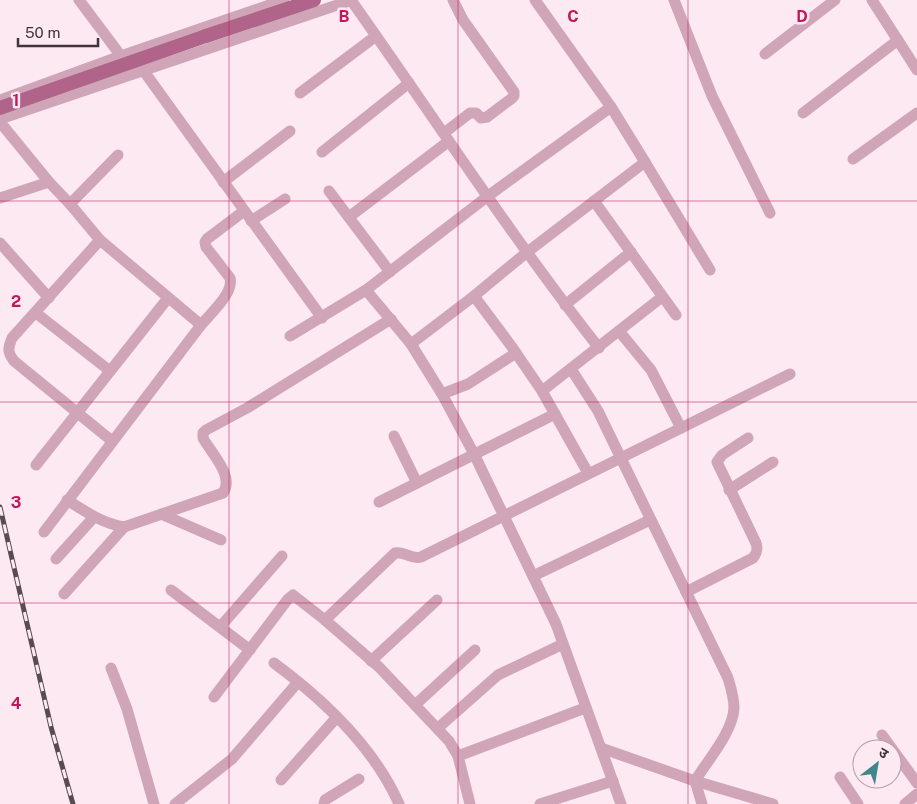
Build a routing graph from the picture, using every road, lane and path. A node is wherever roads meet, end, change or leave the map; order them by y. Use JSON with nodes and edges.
{"nodes":[{"id":1,"x":79,"y":0,"type":"edge"},
{"id":2,"x":284,"y":0,"type":"edge"},
{"id":3,"x":314,"y":0,"type":"edge"},
{"id":4,"x":351,"y":0,"type":"edge"},
{"id":5,"x":453,"y":0,"type":"edge"},
{"id":6,"x":535,"y":0,"type":"edge"},
{"id":7,"x":674,"y":0,"type":"edge"},
{"id":8,"x":835,"y":0,"type":"edge"},
{"id":9,"x":872,"y":0,"type":"edge"},
{"id":10,"x":376,"y":36,"type":"junction"},
{"id":11,"x":898,"y":40,"type":"junction"},
{"id":12,"x":137,"y":50,"type":"junction"},
{"id":13,"x":765,"y":54,"type":"dead end"},
{"id":14,"x":120,"y":56,"type":"junction"},
{"id":15,"x":143,"y":70,"type":"junction"},
{"id":16,"x":917,"y":70,"type":"edge"},
{"id":17,"x":409,"y":83,"type":"junction"},
{"id":18,"x":300,"y":93,"type":"dead end"},
{"id":19,"x":0,"y":100,"type":"edge"},
{"id":20,"x":611,"y":107,"type":"junction"},
{"id":21,"x":0,"y":108,"type":"edge"},
{"id":22,"x":803,"y":113,"type":"dead end"},
{"id":23,"x":917,"y":113,"type":"edge"},
{"id":24,"x":0,"y":120,"type":"edge"},
{"id":25,"x":290,"y":131,"type":"dead end"},
{"id":26,"x":446,"y":136,"type":"junction"},
{"id":27,"x":322,"y":152,"type":"dead end"},
{"id":28,"x":118,"y":155,"type":"dead end"},
{"id":29,"x":853,"y":159,"type":"dead end"},
{"id":30,"x":645,"y":162,"type":"junction"},
{"id":31,"x":48,"y":182,"type":"junction"},
{"id":32,"x":223,"y":182,"type":"junction"},
{"id":33,"x":329,"y":191,"type":"dead end"},
{"id":34,"x":488,"y":196,"type":"junction"},
{"id":35,"x":0,"y":198,"type":"edge"},
{"id":36,"x":285,"y":199,"type":"dead end"},
{"id":37,"x":594,"y":201,"type":"junction"},
{"id":38,"x":70,"y":204,"type":"junction"},
{"id":39,"x":770,"y":213,"type":"dead end"},
{"id":40,"x":248,"y":216,"type":"junction"},
{"id":41,"x":349,"y":217,"type":"junction"},
{"id":42,"x":100,"y":240,"type":"junction"},
{"id":43,"x":0,"y":243,"type":"edge"},
{"id":44,"x":631,"y":252,"type":"junction"},
{"id":45,"x":526,"y":253,"type":"junction"},
{"id":46,"x":710,"y":270,"type":"dead end"},
{"id":47,"x":390,"y":272,"type":"junction"},
{"id":48,"x":366,"y":290,"type":"junction"},
{"id":49,"x":474,"y":296,"type":"junction"},
{"id":50,"x":662,"y":297,"type":"junction"},
{"id":51,"x":49,"y":298,"type":"junction"},
{"id":52,"x":168,"y":298,"type":"junction"},
{"id":53,"x":565,"y":305,"type":"junction"},
{"id":54,"x":36,"y":313,"type":"junction"},
{"id":55,"x":676,"y":315,"type":"dead end"},
{"id":56,"x":322,"y":318,"type":"junction"},
{"id":57,"x":390,"y":320,"type":"junction"},
{"id":58,"x":201,"y":325,"type":"junction"},
{"id":59,"x":620,"y":331,"type":"junction"},
{"id":60,"x":290,"y":336,"type":"dead end"},
{"id":61,"x":411,"y":344,"type":"junction"},
{"id":62,"x":599,"y":348,"type":"junction"},
{"id":63,"x":516,"y":353,"type":"junction"},
{"id":64,"x":571,"y":369,"type":"junction"},
{"id":65,"x":110,"y":371,"type":"junction"},
{"id":66,"x":790,"y":374,"type":"dead end"},
{"id":67,"x":542,"y":391,"type":"junction"},
{"id":68,"x":442,"y":394,"type":"junction"},
{"id":69,"x":77,"y":412,"type":"junction"},
{"id":70,"x":556,"y":414,"type":"junction"},
{"id":71,"x":681,"y":428,"type":"junction"},
{"id":72,"x":394,"y":436,"type":"dead end"},
{"id":73,"x":748,"y":438,"type":"dead end"},
{"id":74,"x":112,"y":441,"type":"junction"},
{"id":75,"x":474,"y":454,"type":"junction"},
{"id":76,"x":620,"y":457,"type":"junction"},
{"id":77,"x":773,"y":462,"type":"dead end"},
{"id":78,"x":36,"y":465,"type":"dead end"},
{"id":79,"x":588,"y":473,"type":"junction"},
{"id":80,"x":417,"y":483,"type":"junction"},
{"id":81,"x":729,"y":490,"type":"junction"},
{"id":82,"x":68,"y":500,"type":"junction"},
{"id":83,"x":379,"y":502,"type":"dead end"},
{"id":84,"x":161,"y":514,"type":"junction"},
{"id":85,"x":504,"y":516,"type":"junction"},
{"id":86,"x":94,"y":517,"type":"junction"},
{"id":87,"x":650,"y":520,"type":"junction"},
{"id":88,"x":124,"y":527,"type":"junction"},
{"id":89,"x":44,"y":532,"type":"dead end"},
{"id":90,"x":222,"y":540,"type":"dead end"},
{"id":91,"x":282,"y":556,"type":"dead end"},
{"id":92,"x":56,"y":559,"type":"dead end"},
{"id":93,"x":533,"y":576,"type":"junction"},
{"id":94,"x":171,"y":590,"type":"dead end"},
{"id":95,"x":686,"y":592,"type":"junction"},
{"id":96,"x":64,"y":594,"type":"dead end"},
{"id":97,"x":437,"y":600,"type":"dead end"},
{"id":98,"x":325,"y":620,"type":"junction"},
{"id":99,"x":220,"y":627,"type":"junction"},
{"id":100,"x":563,"y":644,"type":"junction"},
{"id":101,"x":250,"y":650,"type":"junction"},
{"id":102,"x":476,"y":650,"type":"dead end"},
{"id":103,"x":371,"y":661,"type":"junction"},
{"id":104,"x":274,"y":663,"type":"dead end"},
{"id":105,"x":111,"y":668,"type":"dead end"},
{"id":106,"x":298,"y":682,"type":"junction"},
{"id":107,"x":214,"y":697,"type":"dead end"},
{"id":108,"x":415,"y":705,"type":"junction"},
{"id":109,"x":585,"y":708,"type":"junction"},
{"id":110,"x":337,"y":717,"type":"junction"},
{"id":111,"x":438,"y":728,"type":"junction"},
{"id":112,"x":882,"y":735,"type":"dead end"},
{"id":113,"x":600,"y":748,"type":"junction"},
{"id":114,"x":458,"y":756,"type":"junction"},
{"id":115,"x":840,"y":777,"type":"dead end"},
{"id":116,"x":359,"y":779,"type":"dead end"},
{"id":117,"x":281,"y":780,"type":"dead end"},
{"id":118,"x":613,"y":781,"type":"junction"},
{"id":119,"x":696,"y":781,"type":"junction"},
{"id":120,"x":917,"y":782,"type":"edge"},
{"id":121,"x":917,"y":794,"type":"edge"},
{"id":122,"x":154,"y":804,"type":"edge"},
{"id":123,"x":175,"y":804,"type":"edge"},
{"id":124,"x":324,"y":804,"type":"edge"},
{"id":125,"x":399,"y":804,"type":"edge"},
{"id":126,"x":470,"y":804,"type":"edge"},
{"id":127,"x":540,"y":804,"type":"edge"},
{"id":128,"x":621,"y":804,"type":"edge"},
{"id":129,"x":702,"y":804,"type":"edge"},
{"id":130,"x":771,"y":804,"type":"edge"},
{"id":131,"x":858,"y":804,"type":"edge"},
{"id":132,"x":905,"y":804,"type":"edge"}],
"edges":[{"from":1,"to":14,"type":"street"},
{"from":2,"to":12,"type":"street"},
{"from":3,"to":21,"type":"main road","bridge":true},
{"from":4,"to":10,"type":"street"},
{"from":4,"to":15,"type":"street"},
{"from":5,"to":26,"type":"street"},
{"from":6,"to":20,"type":"street"},
{"from":7,"to":39,"type":"street"},
{"from":8,"to":13,"type":"street"},
{"from":9,"to":11,"type":"street"},
{"from":10,"to":17,"type":"street"},
{"from":10,"to":18,"type":"street"},
{"from":11,"to":16,"type":"street"},
{"from":11,"to":22,"type":"street"},
{"from":12,"to":14,"type":"street"},
{"from":12,"to":15,"type":"street"},
{"from":14,"to":19,"type":"street"},
{"from":15,"to":24,"type":"street"},
{"from":15,"to":32,"type":"street"},
{"from":17,"to":26,"type":"street"},
{"from":17,"to":27,"type":"street"},
{"from":20,"to":30,"type":"street"},
{"from":20,"to":34,"type":"street"},
{"from":23,"to":29,"type":"street"},
{"from":24,"to":31,"type":"street"},
{"from":25,"to":32,"type":"street"},
{"from":26,"to":34,"type":"street"},
{"from":26,"to":41,"type":"street"},
{"from":28,"to":38,"type":"street"},
{"from":30,"to":37,"type":"street"},
{"from":30,"to":46,"type":"street"},
{"from":31,"to":35,"type":"street"},
{"from":31,"to":38,"type":"street"},
{"from":32,"to":40,"type":"street"},
{"from":33,"to":41,"type":"street"},
{"from":34,"to":45,"type":"street"},
{"from":34,"to":47,"type":"street"},
{"from":36,"to":40,"type":"street"},
{"from":37,"to":44,"type":"street"},
{"from":37,"to":45,"type":"street"},
{"from":38,"to":42,"type":"street"},
{"from":40,"to":56,"type":"street"},
{"from":40,"to":58,"type":"street"},
{"from":41,"to":47,"type":"street"},
{"from":42,"to":51,"type":"street"},
{"from":42,"to":52,"type":"street"},
{"from":43,"to":51,"type":"street"},
{"from":44,"to":50,"type":"street"},
{"from":44,"to":53,"type":"street"},
{"from":45,"to":49,"type":"street"},
{"from":45,"to":53,"type":"street"},
{"from":47,"to":48,"type":"street"},
{"from":48,"to":56,"type":"street"},
{"from":48,"to":57,"type":"street"},
{"from":49,"to":61,"type":"street"},
{"from":49,"to":63,"type":"street"},
{"from":50,"to":55,"type":"street"},
{"from":50,"to":59,"type":"street"},
{"from":51,"to":54,"type":"street"},
{"from":52,"to":58,"type":"street"},
{"from":52,"to":65,"type":"street"},
{"from":53,"to":62,"type":"street"},
{"from":54,"to":65,"type":"street"},
{"from":54,"to":69,"type":"street"},
{"from":56,"to":60,"type":"street"},
{"from":57,"to":61,"type":"street"},
{"from":57,"to":84,"type":"street"},
{"from":58,"to":74,"type":"street"},
{"from":59,"to":62,"type":"street"},
{"from":59,"to":71,"type":"street"},
{"from":61,"to":68,"type":"street"},
{"from":62,"to":64,"type":"street"},
{"from":63,"to":67,"type":"street"},
{"from":63,"to":68,"type":"street"},
{"from":64,"to":67,"type":"street"},
{"from":64,"to":76,"type":"street"},
{"from":65,"to":69,"type":"street"},
{"from":66,"to":71,"type":"street"},
{"from":67,"to":70,"type":"street"},
{"from":68,"to":75,"type":"street"},
{"from":69,"to":74,"type":"street"},
{"from":69,"to":78,"type":"street"},
{"from":70,"to":75,"type":"street"},
{"from":70,"to":79,"type":"street"},
{"from":71,"to":76,"type":"street"},
{"from":72,"to":80,"type":"street"},
{"from":73,"to":81,"type":"street"},
{"from":74,"to":82,"type":"street"},
{"from":75,"to":80,"type":"street"},
{"from":75,"to":85,"type":"street"},
{"from":76,"to":79,"type":"street"},
{"from":76,"to":87,"type":"street"},
{"from":77,"to":81,"type":"street"},
{"from":79,"to":85,"type":"street"},
{"from":80,"to":83,"type":"street"},
{"from":81,"to":95,"type":"street"},
{"from":82,"to":86,"type":"street"},
{"from":82,"to":89,"type":"street"},
{"from":84,"to":88,"type":"street"},
{"from":84,"to":90,"type":"street"},
{"from":85,"to":93,"type":"street"},
{"from":85,"to":98,"type":"street"},
{"from":86,"to":88,"type":"street"},
{"from":86,"to":92,"type":"street"},
{"from":87,"to":93,"type":"street"},
{"from":87,"to":95,"type":"street"},
{"from":88,"to":96,"type":"street"},
{"from":91,"to":99,"type":"street"},
{"from":93,"to":100,"type":"street"},
{"from":94,"to":99,"type":"street"},
{"from":95,"to":119,"type":"street"},
{"from":97,"to":103,"type":"street"},
{"from":98,"to":101,"type":"street"},
{"from":98,"to":103,"type":"street"},
{"from":99,"to":101,"type":"street"},
{"from":100,"to":109,"type":"street"},
{"from":100,"to":111,"type":"street"},
{"from":101,"to":107,"type":"street"},
{"from":102,"to":108,"type":"street"},
{"from":103,"to":108,"type":"street"},
{"from":104,"to":106,"type":"street"},
{"from":105,"to":122,"type":"street"},
{"from":106,"to":110,"type":"street"},
{"from":106,"to":123,"type":"street"},
{"from":108,"to":111,"type":"street"},
{"from":109,"to":113,"type":"street"},
{"from":109,"to":114,"type":"street"},
{"from":110,"to":117,"type":"street"},
{"from":110,"to":125,"type":"street"},
{"from":111,"to":114,"type":"street"},
{"from":112,"to":120,"type":"street"},
{"from":113,"to":118,"type":"street"},
{"from":113,"to":119,"type":"street"},
{"from":114,"to":126,"type":"street"},
{"from":115,"to":131,"type":"street"},
{"from":116,"to":124,"type":"street"},
{"from":118,"to":127,"type":"street"},
{"from":118,"to":128,"type":"street"},
{"from":119,"to":129,"type":"street"},
{"from":119,"to":130,"type":"street"},
{"from":121,"to":132,"type":"street"}]}
